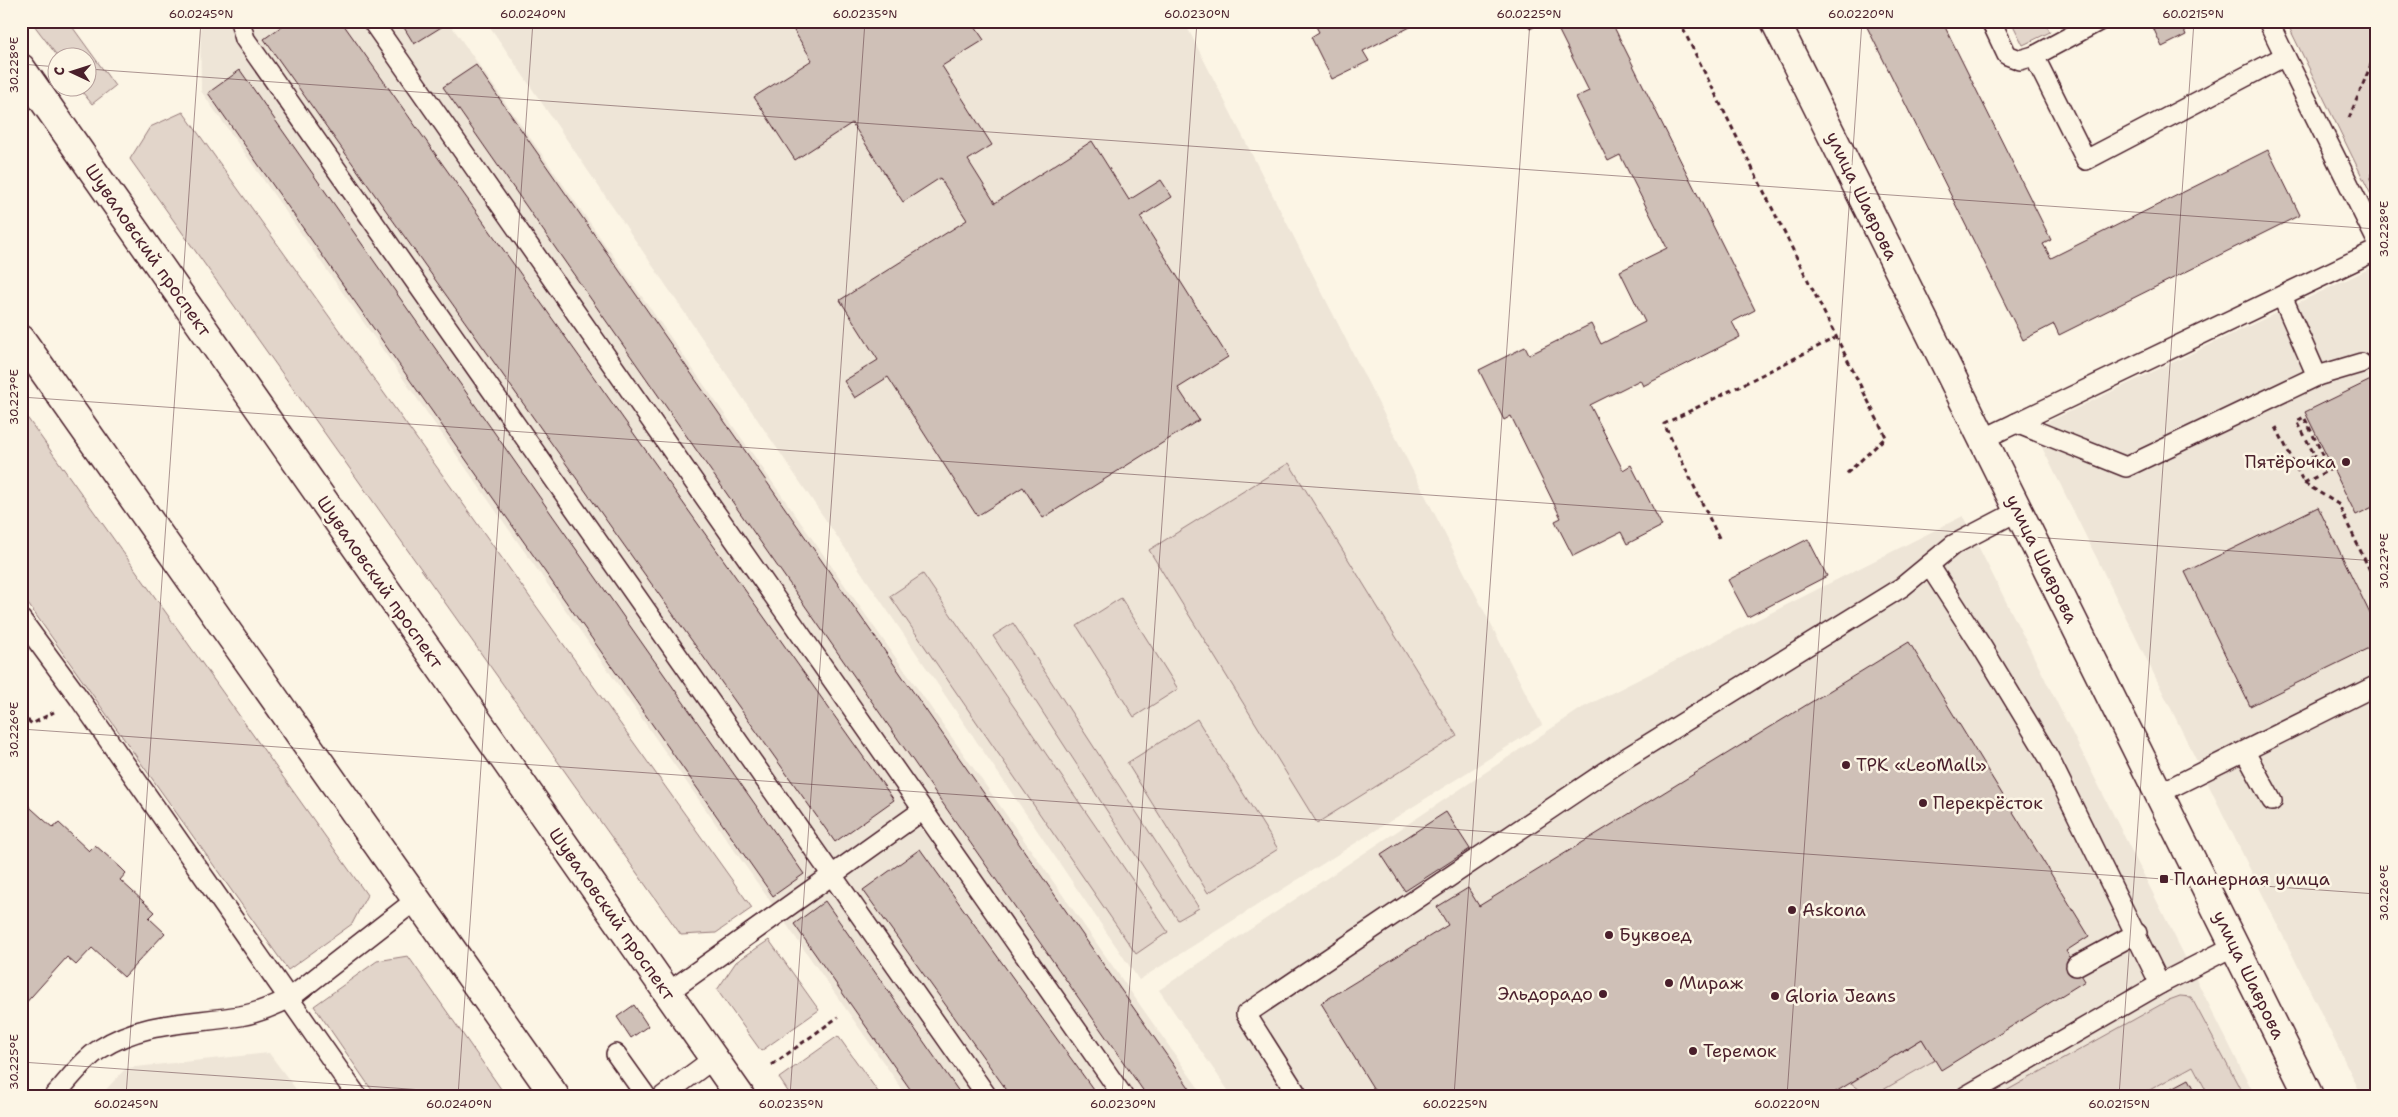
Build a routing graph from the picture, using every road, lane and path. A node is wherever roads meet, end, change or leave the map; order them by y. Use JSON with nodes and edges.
{"nodes":[{"id":1,"x":240,"y":21,"type":"edge"},
{"id":2,"x":372,"y":21,"type":"edge"},
{"id":3,"x":1679,"y":21,"type":"edge"},
{"id":4,"x":1776,"y":21,"type":"edge"},
{"id":5,"x":1990,"y":21,"type":"edge"},
{"id":6,"x":2099,"y":21,"type":"edge"},
{"id":7,"x":2268,"y":21,"type":"edge"},
{"id":8,"x":2366,"y":21,"type":"edge"},
{"id":9,"x":2377,"y":32,"type":"edge"},
{"id":10,"x":2377,"y":50,"type":"edge"},
{"id":11,"x":2034,"y":56,"type":"junction"},
{"id":12,"x":2285,"y":56,"type":"junction"},
{"id":13,"x":2375,"y":56,"type":"edge"},
{"id":14,"x":21,"y":68,"type":"edge"},
{"id":15,"x":2335,"y":156,"type":"junction"},
{"id":16,"x":2377,"y":241,"type":"edge"},
{"id":17,"x":2377,"y":250,"type":"edge"},
{"id":18,"x":2282,"y":296,"type":"junction"},
{"id":19,"x":1836,"y":338,"type":"junction"},
{"id":20,"x":21,"y":339,"type":"edge"},
{"id":21,"x":2361,"y":362,"type":"dead end"},
{"id":22,"x":2317,"y":376,"type":"junction"},
{"id":23,"x":2264,"y":401,"type":"junction"},
{"id":24,"x":2016,"y":424,"type":"junction"},
{"id":25,"x":1983,"y":440,"type":"junction"},
{"id":26,"x":2295,"y":466,"type":"junction"},
{"id":27,"x":1845,"y":475,"type":"dead end"},
{"id":28,"x":2304,"y":483,"type":"junction"},
{"id":29,"x":2018,"y":512,"type":"junction"},
{"id":30,"x":1719,"y":538,"type":"dead end"},
{"id":31,"x":1929,"y":565,"type":"junction"},
{"id":32,"x":2377,"y":585,"type":"edge"},
{"id":33,"x":21,"y":619,"type":"edge"},
{"id":34,"x":2377,"y":685,"type":"edge"},
{"id":35,"x":2245,"y":752,"type":"junction"},
{"id":36,"x":2158,"y":794,"type":"junction"},
{"id":37,"x":2272,"y":802,"type":"dead end"},
{"id":38,"x":923,"y":810,"type":"junction"},
{"id":39,"x":833,"y":875,"type":"junction"},
{"id":40,"x":417,"y":899,"type":"junction"},
{"id":41,"x":2137,"y":933,"type":"junction"},
{"id":42,"x":2234,"y":946,"type":"junction"},
{"id":43,"x":2076,"y":966,"type":"dead end"},
{"id":44,"x":2160,"y":984,"type":"junction"},
{"id":45,"x":667,"y":994,"type":"junction"},
{"id":46,"x":290,"y":998,"type":"junction"},
{"id":47,"x":838,"y":1017,"type":"dead end"},
{"id":48,"x":616,"y":1054,"type":"dead end"},
{"id":49,"x":713,"y":1059,"type":"junction"},
{"id":50,"x":772,"y":1065,"type":"dead end"},
{"id":51,"x":54,"y":1096,"type":"edge"},
{"id":52,"x":357,"y":1096,"type":"edge"},
{"id":53,"x":555,"y":1096,"type":"edge"},
{"id":54,"x":646,"y":1096,"type":"edge"},
{"id":55,"x":663,"y":1096,"type":"edge"},
{"id":56,"x":740,"y":1096,"type":"edge"},
{"id":57,"x":987,"y":1096,"type":"edge"},
{"id":58,"x":1124,"y":1096,"type":"edge"},
{"id":59,"x":1298,"y":1096,"type":"edge"},
{"id":60,"x":1966,"y":1096,"type":"edge"},
{"id":61,"x":2309,"y":1096,"type":"edge"}],
"edges":[{"from":1,"to":39,"type":"lane"},
{"from":2,"to":38,"type":"lane"},
{"from":3,"to":19,"type":"path"},
{"from":4,"to":25,"type":"main road","name":"улица Шаврова"},
{"from":5,"to":11,"type":"lane"},
{"from":6,"to":11,"type":"lane"},
{"from":7,"to":12,"type":"lane"},
{"from":8,"to":9,"type":"path"},
{"from":10,"to":13,"type":"path"},
{"from":11,"to":12,"type":"lane"},
{"from":12,"to":15,"type":"lane"},
{"from":13,"to":15,"type":"path"},
{"from":14,"to":45,"type":"main road","name":"Шуваловский проспект"},
{"from":15,"to":16,"type":"lane"},
{"from":17,"to":18,"type":"lane"},
{"from":18,"to":22,"type":"lane"},
{"from":18,"to":24,"type":"lane"},
{"from":19,"to":27,"type":"path"},
{"from":19,"to":30,"type":"path"},
{"from":20,"to":40,"type":"main road"},
{"from":21,"to":22,"type":"lane"},
{"from":22,"to":23,"type":"lane"},
{"from":23,"to":24,"type":"lane"},
{"from":23,"to":26,"type":"path"},
{"from":24,"to":25,"type":"lane"},
{"from":25,"to":29,"type":"main road","name":"улица Шаврова"},
{"from":26,"to":28,"type":"path"},
{"from":26,"to":28,"type":"path"},
{"from":28,"to":32,"type":"path"},
{"from":29,"to":31,"type":"lane"},
{"from":29,"to":36,"type":"main road","name":"улица Шаврова"},
{"from":31,"to":41,"type":"lane"},
{"from":31,"to":59,"type":"lane"},
{"from":33,"to":46,"type":"lane"},
{"from":34,"to":35,"type":"lane"},
{"from":35,"to":36,"type":"lane"},
{"from":35,"to":37,"type":"lane"},
{"from":36,"to":42,"type":"main road","name":"улица Шаврова"},
{"from":38,"to":39,"type":"lane"},
{"from":38,"to":58,"type":"lane"},
{"from":39,"to":45,"type":"lane"},
{"from":39,"to":57,"type":"lane"},
{"from":40,"to":46,"type":"lane"},
{"from":40,"to":53,"type":"main road"},
{"from":41,"to":43,"type":"lane"},
{"from":41,"to":44,"type":"lane"},
{"from":42,"to":44,"type":"lane"},
{"from":42,"to":61,"type":"main road","name":"улица Шаврова"},
{"from":44,"to":60,"type":"lane"},
{"from":45,"to":49,"type":"main road","name":"Шуваловский проспект"},
{"from":46,"to":51,"type":"lane"},
{"from":46,"to":52,"type":"lane"},
{"from":47,"to":50,"type":"path"},
{"from":48,"to":54,"type":"lane"},
{"from":49,"to":55,"type":"lane"},
{"from":49,"to":56,"type":"main road","name":"Шуваловский проспект"}]}
